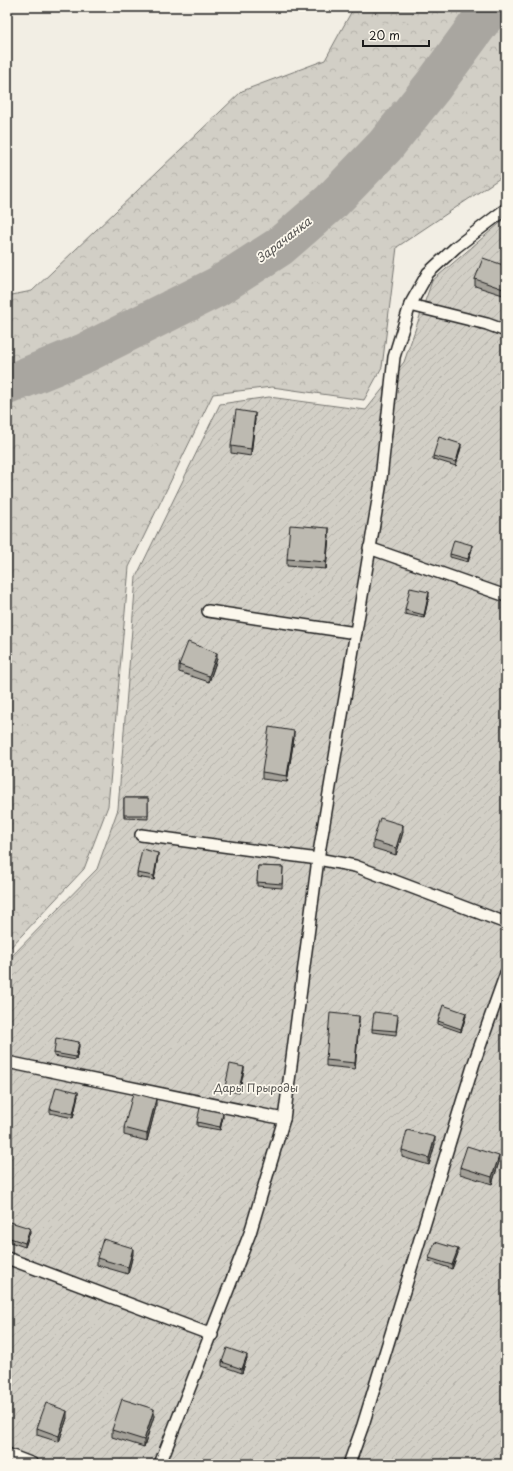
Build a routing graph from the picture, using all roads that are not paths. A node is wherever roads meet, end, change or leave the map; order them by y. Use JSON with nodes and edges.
{"nodes":[{"id":1,"x":506,"y":209,"type":"edge"},
{"id":2,"x":410,"y":305,"type":"junction"},
{"id":3,"x":506,"y":331,"type":"edge"},
{"id":4,"x":369,"y":548,"type":"junction"},
{"id":5,"x":506,"y":596,"type":"edge"},
{"id":6,"x":208,"y":611,"type":"dead end"},
{"id":7,"x":356,"y":633,"type":"junction"},
{"id":8,"x":141,"y":835,"type":"dead end"},
{"id":9,"x":318,"y":859,"type":"junction"},
{"id":10,"x":506,"y":923,"type":"edge"},
{"id":11,"x":506,"y":973,"type":"edge"},
{"id":12,"x":7,"y":1062,"type":"edge"},
{"id":13,"x":284,"y":1119,"type":"junction"},
{"id":14,"x":7,"y":1258,"type":"edge"},
{"id":15,"x":212,"y":1335,"type":"junction"},
{"id":16,"x":7,"y":1454,"type":"edge"},
{"id":17,"x":33,"y":1464,"type":"edge"},
{"id":18,"x":160,"y":1464,"type":"edge"},
{"id":19,"x":349,"y":1464,"type":"edge"}],
"edges":[{"from":1,"to":2,"type":"lane"},
{"from":2,"to":3,"type":"lane"},
{"from":2,"to":4,"type":"lane"},
{"from":4,"to":5,"type":"lane"},
{"from":4,"to":7,"type":"lane"},
{"from":6,"to":7,"type":"lane"},
{"from":7,"to":9,"type":"lane"},
{"from":8,"to":9,"type":"lane"},
{"from":9,"to":10,"type":"lane"},
{"from":9,"to":13,"type":"lane"},
{"from":11,"to":19,"type":"lane"},
{"from":12,"to":13,"type":"lane"},
{"from":13,"to":15,"type":"lane"},
{"from":14,"to":15,"type":"lane"},
{"from":15,"to":18,"type":"lane"},
{"from":16,"to":17,"type":"lane"}]}
